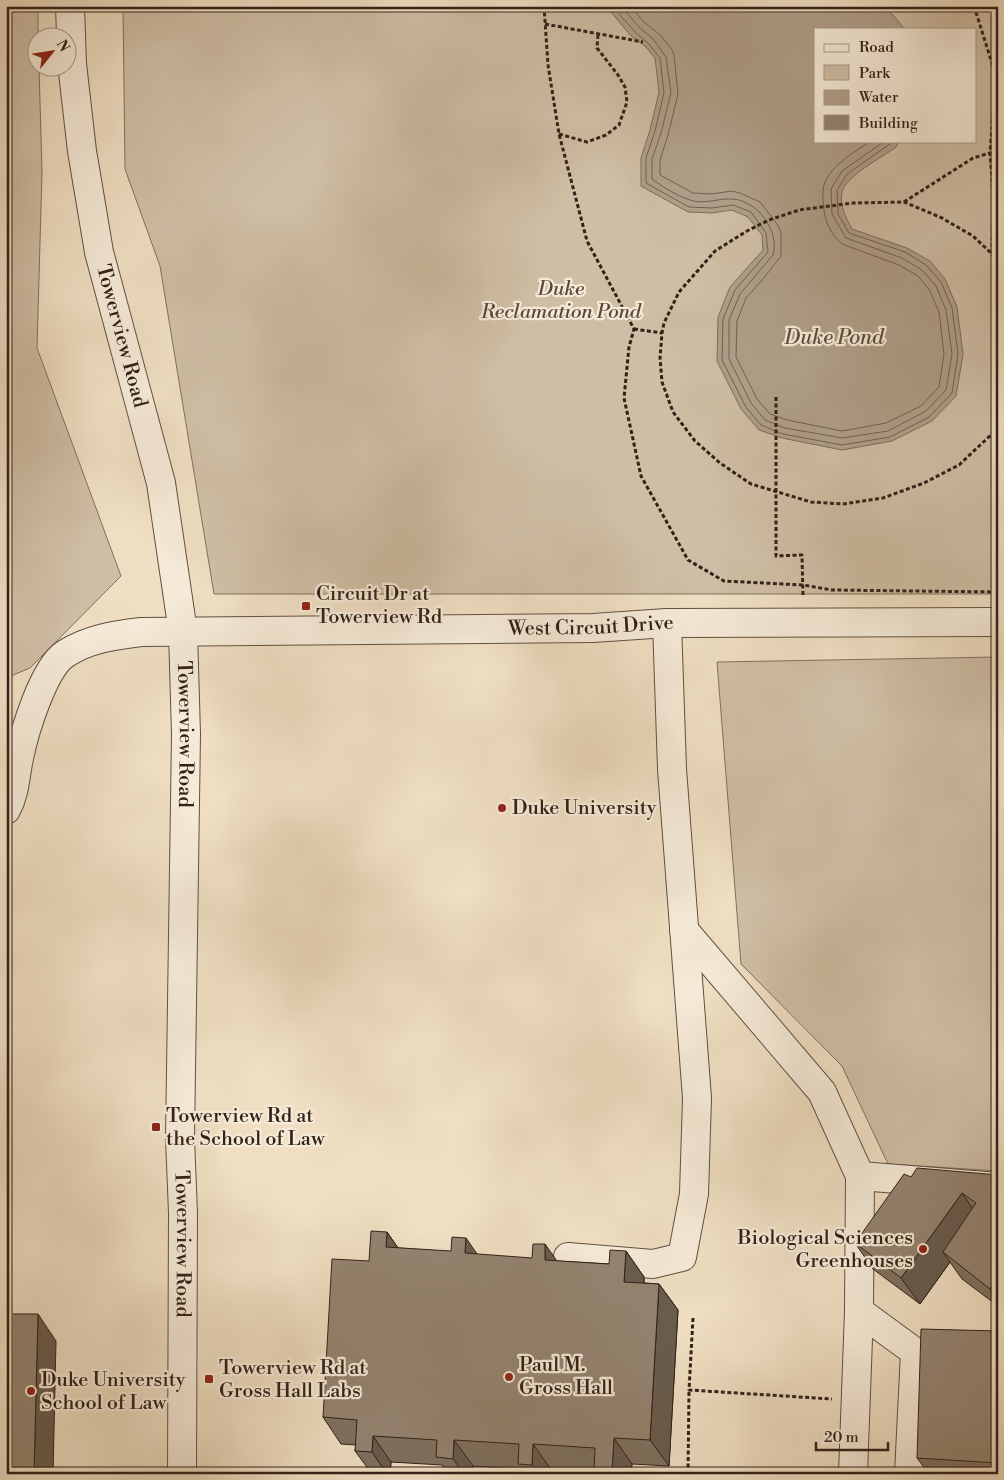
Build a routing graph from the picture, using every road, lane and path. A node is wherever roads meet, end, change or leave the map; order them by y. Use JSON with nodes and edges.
{"nodes":[{"id":1,"x":70,"y":6,"type":"edge"},
{"id":2,"x":544,"y":6,"type":"edge"},
{"id":3,"x":974,"y":6,"type":"edge"},
{"id":4,"x":545,"y":24,"type":"junction"},
{"id":5,"x":598,"y":35,"type":"junction"},
{"id":6,"x":643,"y":42,"type":"dead end"},
{"id":7,"x":559,"y":134,"type":"junction"},
{"id":8,"x":990,"y":153,"type":"junction"},
{"id":9,"x":998,"y":157,"type":"edge"},
{"id":10,"x":904,"y":202,"type":"junction"},
{"id":11,"x":992,"y":254,"type":"junction"},
{"id":12,"x":998,"y":263,"type":"edge"},
{"id":13,"x":634,"y":329,"type":"junction"},
{"id":14,"x":662,"y":333,"type":"junction"},
{"id":15,"x":776,"y":397,"type":"dead end"},
{"id":16,"x":998,"y":426,"type":"edge"},
{"id":17,"x":775,"y":492,"type":"junction"},
{"id":18,"x":802,"y":585,"type":"junction"},
{"id":19,"x":998,"y":592,"type":"edge"},
{"id":20,"x":998,"y":622,"type":"edge"},
{"id":21,"x":666,"y":623,"type":"junction"},
{"id":22,"x":183,"y":632,"type":"junction"},
{"id":23,"x":12,"y":759,"type":"edge"},
{"id":24,"x":6,"y":810,"type":"edge"},
{"id":25,"x":684,"y":930,"type":"junction"},
{"id":26,"x":860,"y":1176,"type":"junction"},
{"id":27,"x":998,"y":1187,"type":"edge"},
{"id":28,"x":568,"y":1257,"type":"dead end"},
{"id":29,"x":860,"y":1311,"type":"junction"},
{"id":30,"x":693,"y":1318,"type":"dead end"},
{"id":31,"x":689,"y":1390,"type":"junction"},
{"id":32,"x":856,"y":1400,"type":"junction"},
{"id":33,"x":182,"y":1474,"type":"edge"},
{"id":34,"x":688,"y":1474,"type":"edge"},
{"id":35,"x":853,"y":1474,"type":"edge"},
{"id":36,"x":908,"y":1474,"type":"edge"}],
"edges":[{"from":1,"to":22,"type":"street","name":"Towerview Road"},
{"from":2,"to":4,"type":"path"},
{"from":3,"to":8,"type":"path"},
{"from":4,"to":5,"type":"path"},
{"from":4,"to":7,"type":"path"},
{"from":5,"to":6,"type":"path"},
{"from":5,"to":7,"type":"path"},
{"from":7,"to":13,"type":"path"},
{"from":8,"to":9,"type":"path"},
{"from":8,"to":10,"type":"path"},
{"from":8,"to":11,"type":"path"},
{"from":10,"to":11,"type":"path"},
{"from":10,"to":14,"type":"path"},
{"from":11,"to":12,"type":"path"},
{"from":13,"to":14,"type":"path"},
{"from":13,"to":18,"type":"path"},
{"from":14,"to":17,"type":"path"},
{"from":15,"to":17,"type":"path"},
{"from":16,"to":17,"type":"path"},
{"from":17,"to":18,"type":"path"},
{"from":18,"to":19,"type":"path"},
{"from":20,"to":21,"type":"street","name":"West Circuit Drive"},
{"from":21,"to":22,"type":"street","name":"West Circuit Drive"},
{"from":21,"to":25,"type":"street"},
{"from":22,"to":23,"type":"street","name":"West Circuit Drive"},
{"from":22,"to":33,"type":"street","name":"Towerview Road"},
{"from":23,"to":24,"type":"street","name":"West Circuit Drive"},
{"from":25,"to":26,"type":"street"},
{"from":25,"to":28,"type":"street"},
{"from":26,"to":27,"type":"street"},
{"from":26,"to":29,"type":"street"},
{"from":29,"to":32,"type":"street"},
{"from":29,"to":36,"type":"street"},
{"from":30,"to":31,"type":"path"},
{"from":31,"to":32,"type":"path"},
{"from":31,"to":34,"type":"path"},
{"from":32,"to":35,"type":"street"}]}
